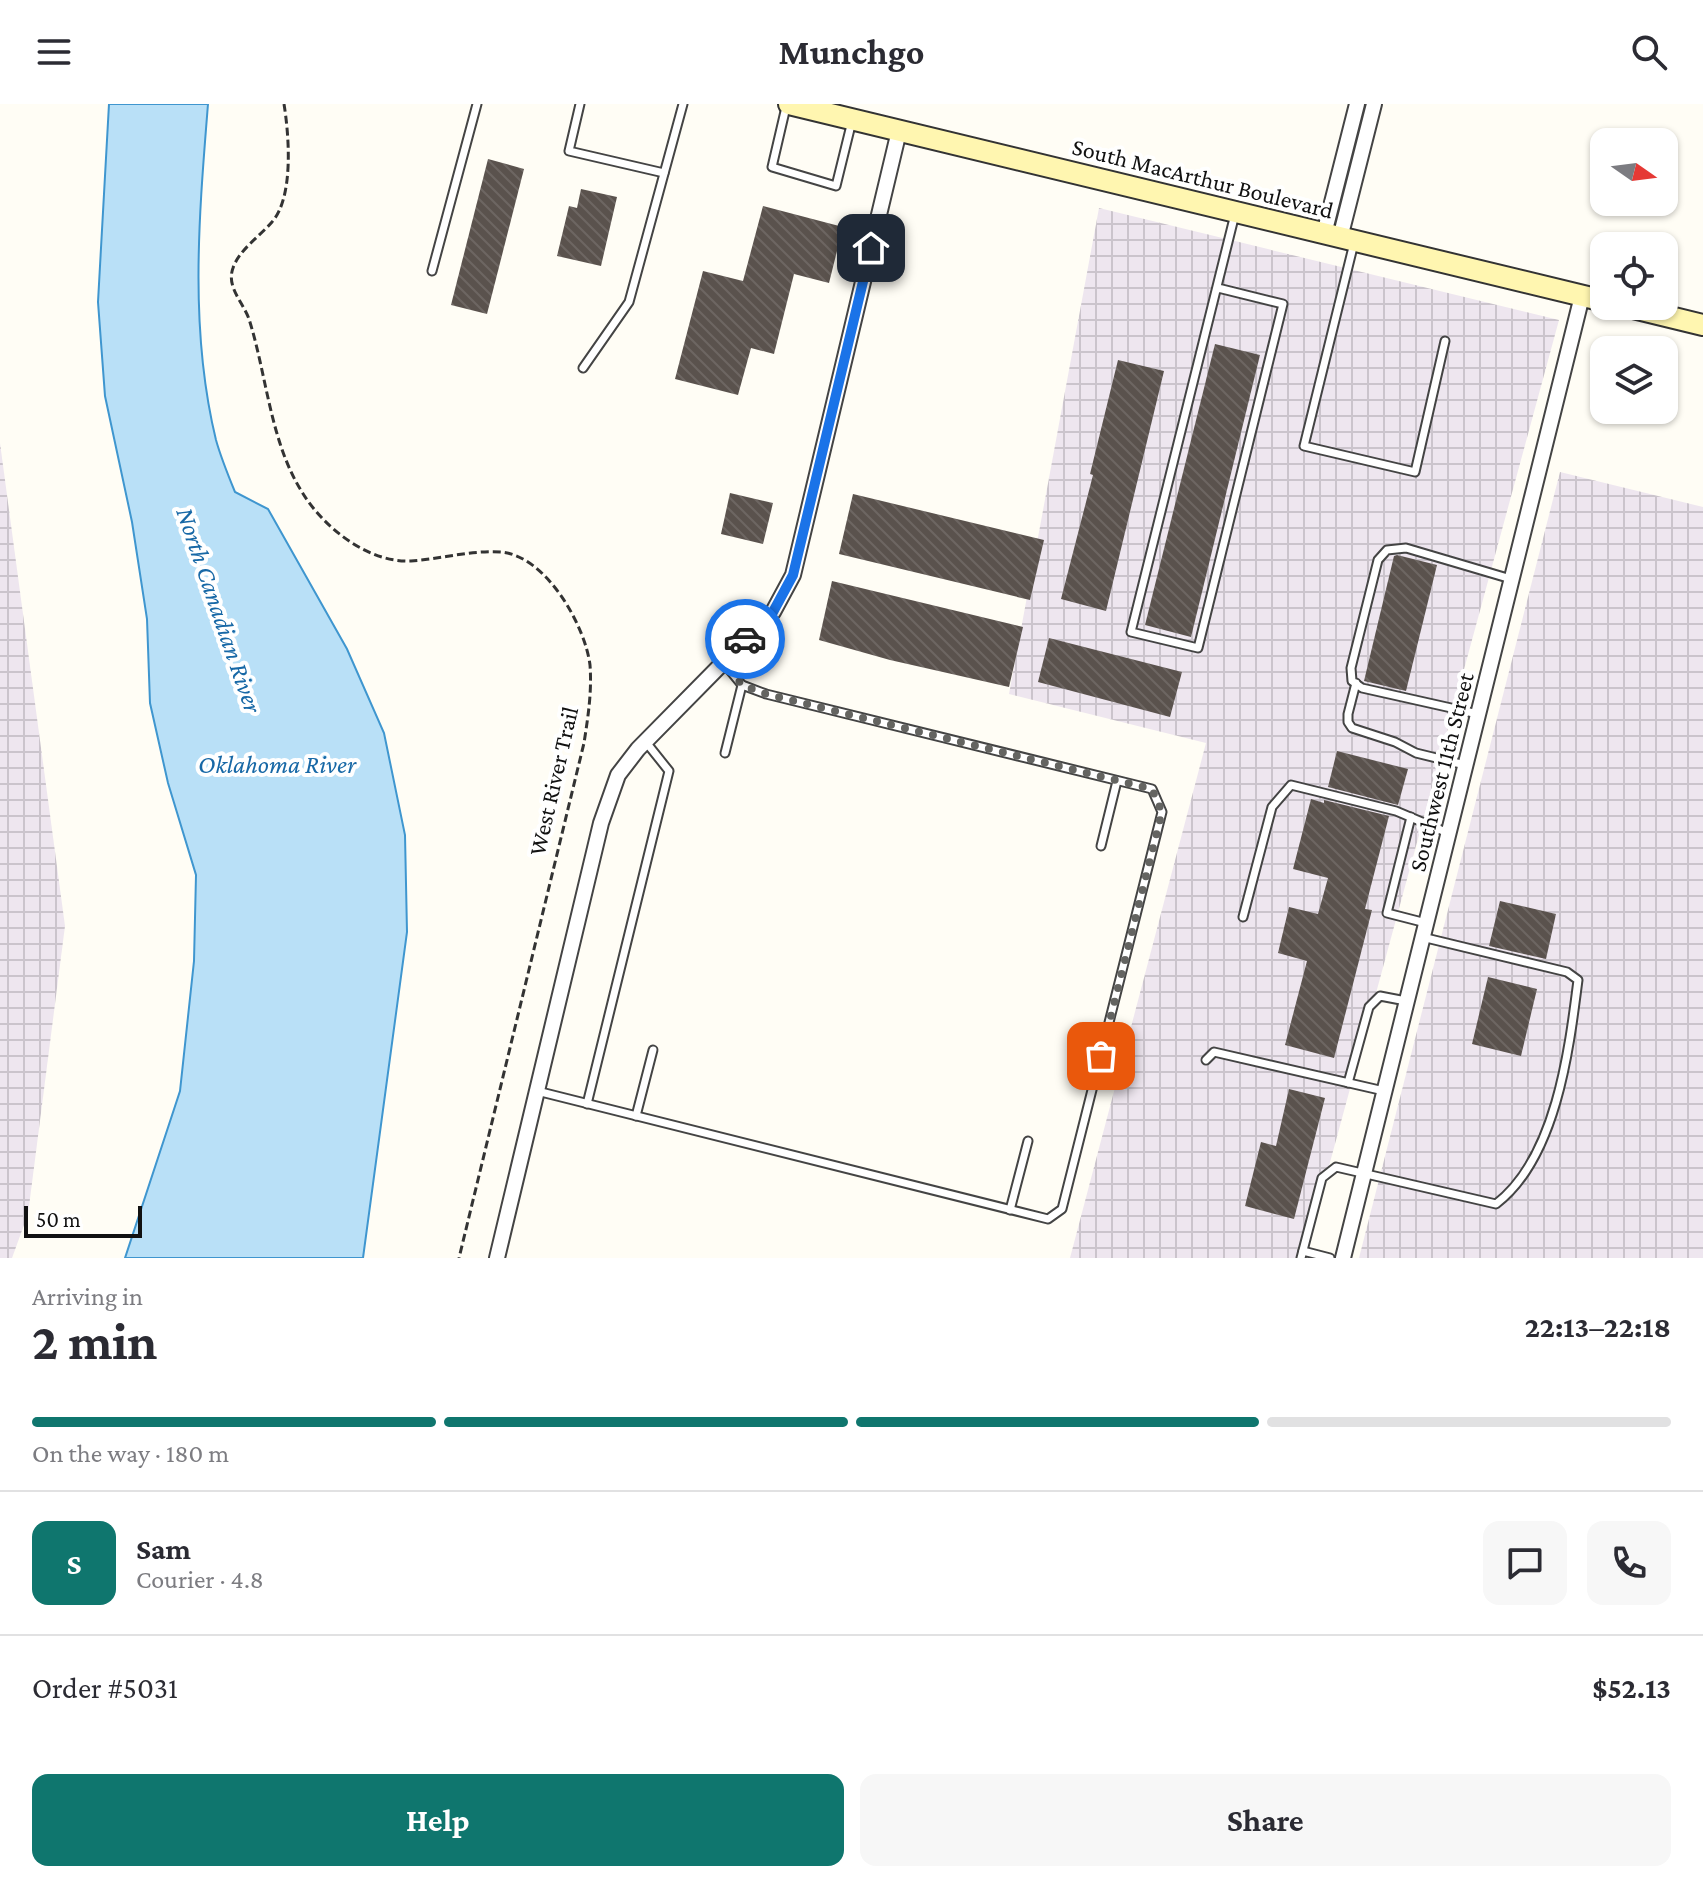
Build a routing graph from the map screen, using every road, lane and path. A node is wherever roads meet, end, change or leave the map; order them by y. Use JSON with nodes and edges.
{"nodes":[{"id":1,"x":284,"y":104,"type":"edge"},
{"id":2,"x":477,"y":104,"type":"edge"},
{"id":3,"x":580,"y":104,"type":"edge"},
{"id":4,"x":683,"y":104,"type":"edge"},
{"id":5,"x":788,"y":104,"type":"edge"},
{"id":6,"x":1357,"y":104,"type":"edge"},
{"id":7,"x":1374,"y":104,"type":"edge"},
{"id":8,"x":852,"y":119,"type":"junction"},
{"id":9,"x":899,"y":131,"type":"junction"},
{"id":10,"x":664,"y":173,"type":"junction"},
{"id":11,"x":1236,"y":212,"type":"junction"},
{"id":12,"x":1340,"y":238,"type":"junction"},
{"id":13,"x":432,"y":271,"type":"dead end"},
{"id":14,"x":1218,"y":288,"type":"junction"},
{"id":15,"x":1582,"y":296,"type":"junction"},
{"id":16,"x":1590,"y":298,"type":"edge"},
{"id":17,"x":1678,"y":319,"type":"edge"},
{"id":18,"x":1703,"y":325,"type":"edge"},
{"id":19,"x":1445,"y":341,"type":"dead end"},
{"id":20,"x":583,"y":368,"type":"dead end"},
{"id":21,"x":1511,"y":579,"type":"junction"},
{"id":22,"x":723,"y":662,"type":"junction"},
{"id":23,"x":1356,"y":683,"type":"junction"},
{"id":24,"x":742,"y":685,"type":"junction"},
{"id":25,"x":1478,"y":714,"type":"junction"},
{"id":26,"x":645,"y":741,"type":"junction"},
{"id":27,"x":725,"y":753,"type":"dead end"},
{"id":28,"x":1465,"y":765,"type":"junction"},
{"id":29,"x":1117,"y":781,"type":"junction"},
{"id":30,"x":1411,"y":817,"type":"junction"},
{"id":31,"x":1448,"y":833,"type":"junction"},
{"id":32,"x":1101,"y":846,"type":"dead end"},
{"id":33,"x":1243,"y":917,"type":"dead end"},
{"id":34,"x":1424,"y":930,"type":"junction"},
{"id":35,"x":1406,"y":1001,"type":"junction"},
{"id":36,"x":653,"y":1050,"type":"dead end"},
{"id":37,"x":1206,"y":1060,"type":"dead end"},
{"id":38,"x":1348,"y":1083,"type":"junction"},
{"id":39,"x":537,"y":1091,"type":"junction"},
{"id":40,"x":1384,"y":1091,"type":"junction"},
{"id":41,"x":587,"y":1104,"type":"junction"},
{"id":42,"x":636,"y":1116,"type":"junction"},
{"id":43,"x":1028,"y":1141,"type":"dead end"},
{"id":44,"x":1363,"y":1174,"type":"junction"},
{"id":45,"x":1010,"y":1210,"type":"junction"},
{"id":46,"x":1302,"y":1255,"type":"edge"},
{"id":47,"x":459,"y":1258,"type":"edge"},
{"id":48,"x":497,"y":1258,"type":"edge"},
{"id":49,"x":1330,"y":1258,"type":"edge"},
{"id":50,"x":1343,"y":1258,"type":"edge"}],
"edges":[{"from":1,"to":47,"type":"path","name":"West River Trail"},
{"from":2,"to":13,"type":"lane"},
{"from":3,"to":10,"type":"lane"},
{"from":4,"to":10,"type":"lane"},
{"from":5,"to":8,"type":"main road","name":"South MacArthur Boulevard"},
{"from":5,"to":8,"type":"lane"},
{"from":6,"to":12,"type":"street"},
{"from":7,"to":12,"type":"street"},
{"from":8,"to":9,"type":"main road","name":"South MacArthur Boulevard"},
{"from":9,"to":11,"type":"main road","name":"South MacArthur Boulevard"},
{"from":9,"to":22,"type":"street"},
{"from":10,"to":20,"type":"lane"},
{"from":11,"to":12,"type":"main road","name":"South MacArthur Boulevard"},
{"from":11,"to":14,"type":"lane"},
{"from":12,"to":15,"type":"main road","name":"South MacArthur Boulevard"},
{"from":12,"to":19,"type":"lane"},
{"from":14,"to":14,"type":"lane"},
{"from":15,"to":16,"type":"main road","name":"South MacArthur Boulevard"},
{"from":15,"to":21,"type":"street","name":"Southwest 11th Street"},
{"from":17,"to":18,"type":"main road"},
{"from":21,"to":23,"type":"lane"},
{"from":21,"to":25,"type":"street","name":"Southwest 11th Street"},
{"from":22,"to":24,"type":"lane"},
{"from":22,"to":26,"type":"street"},
{"from":23,"to":25,"type":"lane"},
{"from":23,"to":28,"type":"lane"},
{"from":24,"to":27,"type":"lane"},
{"from":24,"to":29,"type":"lane"},
{"from":25,"to":28,"type":"street","name":"Southwest 11th Street"},
{"from":26,"to":39,"type":"street"},
{"from":26,"to":41,"type":"lane"},
{"from":28,"to":31,"type":"street","name":"Southwest 11th Street"},
{"from":29,"to":32,"type":"lane"},
{"from":29,"to":45,"type":"lane"},
{"from":30,"to":31,"type":"lane"},
{"from":30,"to":33,"type":"lane"},
{"from":30,"to":34,"type":"lane"},
{"from":31,"to":34,"type":"street","name":"Southwest 11th Street"},
{"from":34,"to":35,"type":"street","name":"Southwest 11th Street"},
{"from":34,"to":44,"type":"lane"},
{"from":35,"to":38,"type":"lane"},
{"from":35,"to":40,"type":"street","name":"Southwest 11th Street"},
{"from":36,"to":42,"type":"lane"},
{"from":37,"to":38,"type":"lane"},
{"from":38,"to":40,"type":"lane"},
{"from":39,"to":41,"type":"lane"},
{"from":39,"to":48,"type":"street"},
{"from":40,"to":44,"type":"street","name":"Southwest 11th Street"},
{"from":41,"to":42,"type":"lane"},
{"from":42,"to":45,"type":"lane"},
{"from":43,"to":45,"type":"lane"},
{"from":44,"to":46,"type":"lane"},
{"from":44,"to":50,"type":"street","name":"Southwest 11th Street"},
{"from":46,"to":49,"type":"lane"}]}
